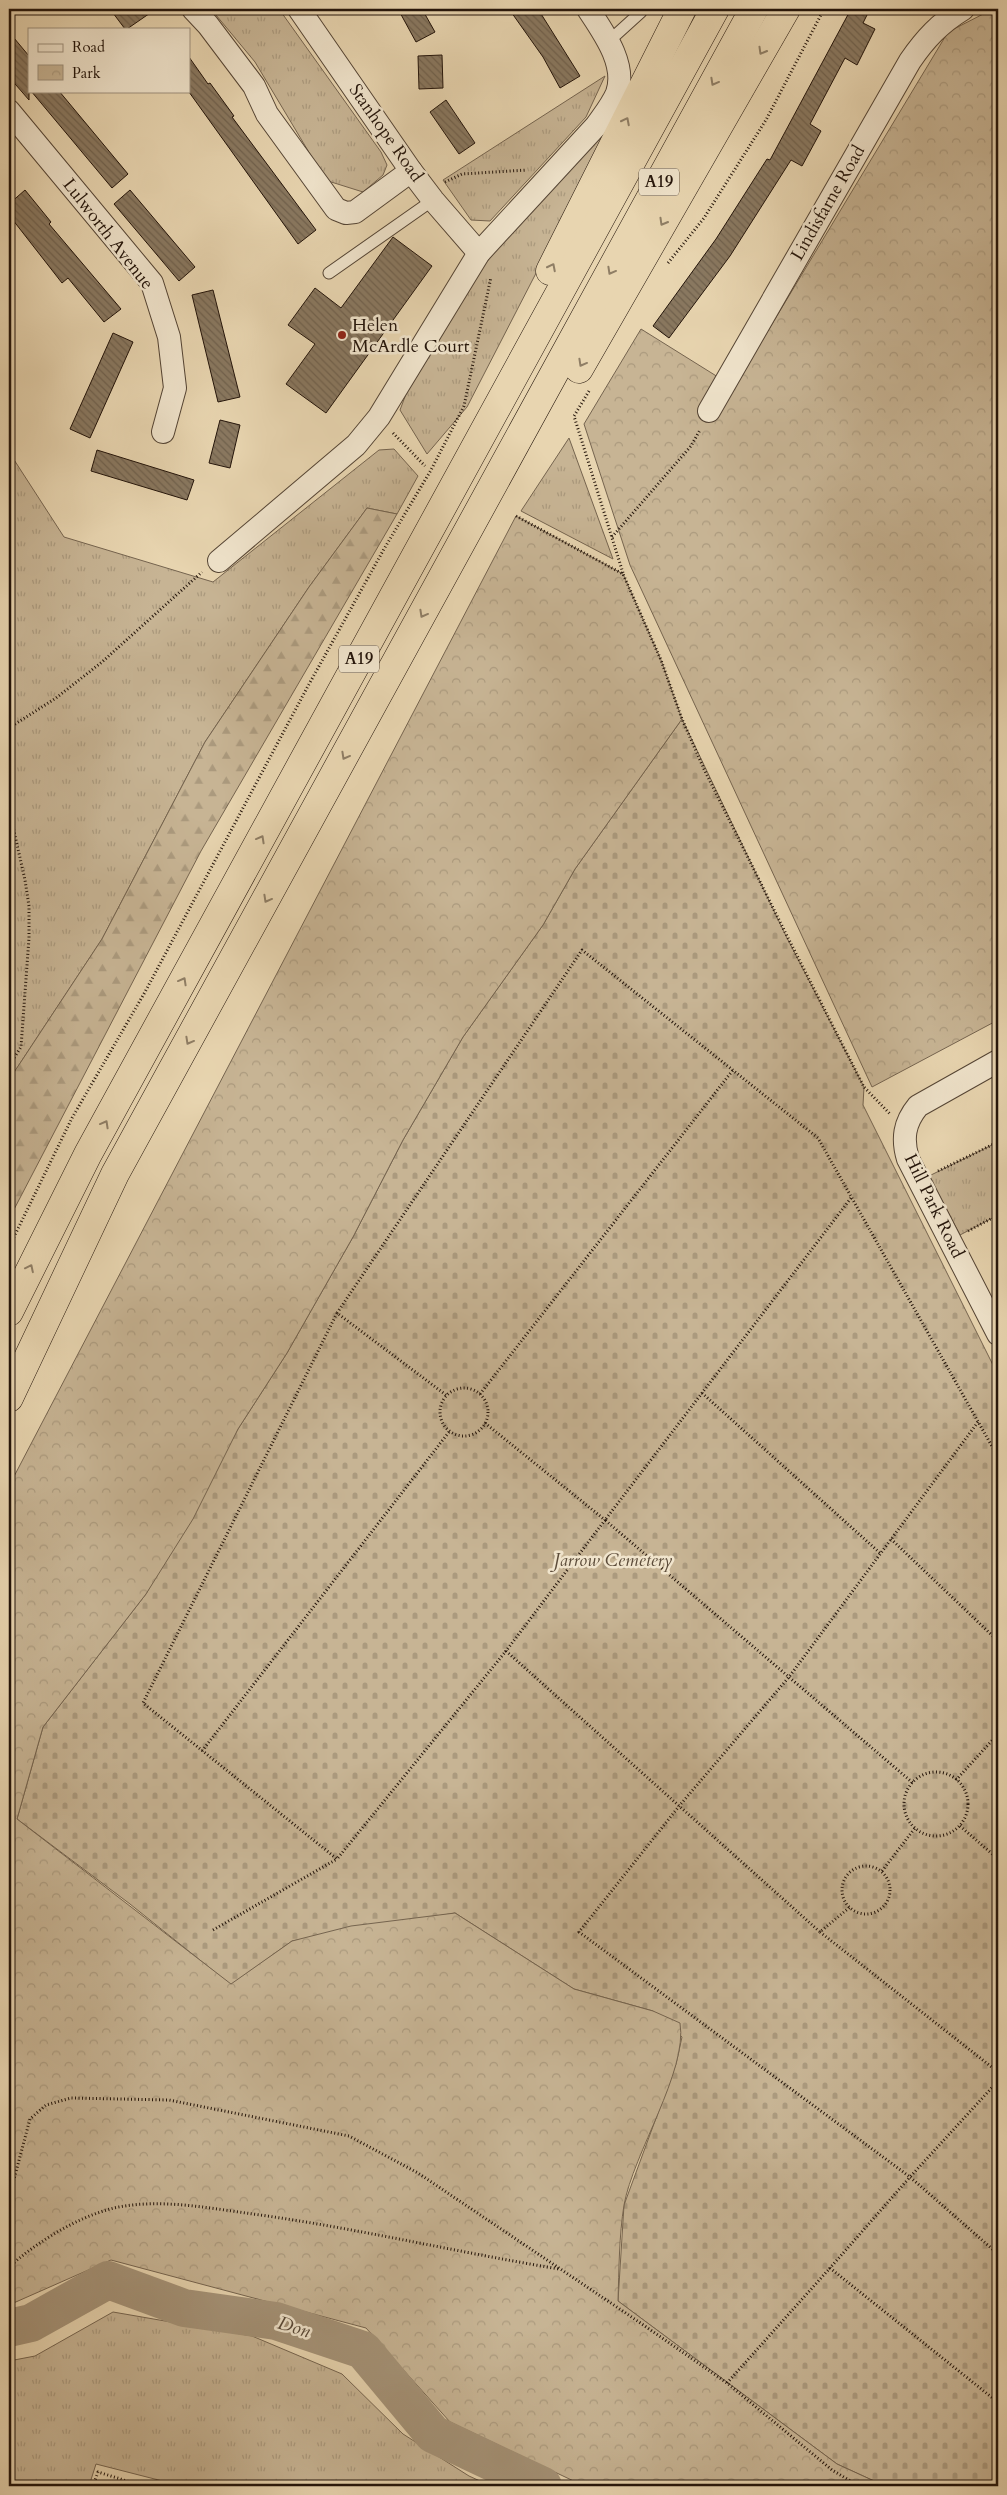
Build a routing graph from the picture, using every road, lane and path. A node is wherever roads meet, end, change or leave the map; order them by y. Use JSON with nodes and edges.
{"nodes":[{"id":1,"x":193,"y":9,"type":"edge"},
{"id":2,"x":299,"y":9,"type":"edge"},
{"id":3,"x":588,"y":9,"type":"edge"},
{"id":4,"x":682,"y":9,"type":"edge"},
{"id":5,"x":715,"y":9,"type":"edge"},
{"id":6,"x":754,"y":9,"type":"edge"},
{"id":7,"x":786,"y":9,"type":"edge"},
{"id":8,"x":824,"y":9,"type":"edge"},
{"id":9,"x":963,"y":9,"type":"edge"},
{"id":10,"x":641,"y":12,"type":"dead end"},
{"id":11,"x":609,"y":40,"type":"junction"},
{"id":12,"x":12,"y":121,"type":"edge"},
{"id":13,"x":555,"y":168,"type":"junction"},
{"id":14,"x":411,"y":171,"type":"junction"},
{"id":15,"x":430,"y":196,"type":"junction"},
{"id":16,"x":479,"y":253,"type":"junction"},
{"id":17,"x":662,"y":266,"type":"dead end"},
{"id":18,"x":329,"y":274,"type":"dead end"},
{"id":19,"x":594,"y":383,"type":"dead end"},
{"id":20,"x":709,"y":411,"type":"joint"},
{"id":21,"x":379,"y":417,"type":"junction"},
{"id":22,"x":163,"y":432,"type":"dead end"},
{"id":23,"x":425,"y":466,"type":"dead end"},
{"id":24,"x":516,"y":516,"type":"dead end"},
{"id":25,"x":612,"y":538,"type":"junction"},
{"id":26,"x":219,"y":561,"type":"joint"},
{"id":27,"x":410,"y":563,"type":"junction"},
{"id":28,"x":623,"y":574,"type":"junction"},
{"id":29,"x":443,"y":579,"type":"junction"},
{"id":30,"x":9,"y":728,"type":"edge"},
{"id":31,"x":9,"y":809,"type":"edge"},
{"id":32,"x":998,"y":1062,"type":"edge"},
{"id":33,"x":9,"y":1066,"type":"edge"},
{"id":34,"x":733,"y":1070,"type":"junction"},
{"id":35,"x":905,"y":1130,"type":"junction"},
{"id":36,"x":998,"y":1142,"type":"edge"},
{"id":37,"x":919,"y":1181,"type":"junction"},
{"id":38,"x":851,"y":1198,"type":"junction"},
{"id":39,"x":998,"y":1215,"type":"edge"},
{"id":40,"x":950,"y":1240,"type":"junction"},
{"id":41,"x":9,"y":1247,"type":"edge"},
{"id":42,"x":992,"y":1305,"type":"edge"},
{"id":43,"x":9,"y":1312,"type":"edge"},
{"id":44,"x":337,"y":1313,"type":"junction"},
{"id":45,"x":998,"y":1334,"type":"edge"},
{"id":46,"x":702,"y":1392,"type":"junction"},
{"id":47,"x":480,"y":1394,"type":"junction"},
{"id":48,"x":446,"y":1396,"type":"junction"},
{"id":49,"x":9,"y":1398,"type":"edge"},
{"id":50,"x":978,"y":1422,"type":"junction"},
{"id":51,"x":485,"y":1423,"type":"junction"},
{"id":52,"x":449,"y":1432,"type":"junction"},
{"id":53,"x":998,"y":1457,"type":"edge"},
{"id":54,"x":605,"y":1520,"type":"junction"},
{"id":55,"x":891,"y":1538,"type":"junction"},
{"id":56,"x":880,"y":1554,"type":"junction"},
{"id":57,"x":998,"y":1641,"type":"edge"},
{"id":58,"x":506,"y":1651,"type":"junction"},
{"id":59,"x":788,"y":1677,"type":"junction"},
{"id":60,"x":998,"y":1734,"type":"edge"},
{"id":61,"x":202,"y":1751,"type":"junction"},
{"id":62,"x":956,"y":1780,"type":"junction"},
{"id":63,"x":913,"y":1783,"type":"junction"},
{"id":64,"x":680,"y":1805,"type":"junction"},
{"id":65,"x":960,"y":1826,"type":"junction"},
{"id":66,"x":916,"y":1828,"type":"junction"},
{"id":67,"x":998,"y":1859,"type":"edge"},
{"id":68,"x":337,"y":1860,"type":"junction"},
{"id":69,"x":882,"y":1871,"type":"junction"},
{"id":70,"x":850,"y":1907,"type":"junction"},
{"id":71,"x":213,"y":1930,"type":"dead end"},
{"id":72,"x":820,"y":1932,"type":"junction"},
{"id":73,"x":998,"y":2072,"type":"edge"},
{"id":74,"x":998,"y":2081,"type":"edge"},
{"id":75,"x":910,"y":2177,"type":"junction"},
{"id":76,"x":9,"y":2198,"type":"edge"},
{"id":77,"x":998,"y":2254,"type":"edge"},
{"id":78,"x":9,"y":2267,"type":"edge"},
{"id":79,"x":830,"y":2268,"type":"junction"},
{"id":80,"x":562,"y":2270,"type":"junction"},
{"id":81,"x":727,"y":2383,"type":"junction"},
{"id":82,"x":997,"y":2398,"type":"edge"},
{"id":83,"x":94,"y":2486,"type":"edge"},
{"id":84,"x":143,"y":2486,"type":"edge"},
{"id":85,"x":859,"y":2486,"type":"edge"}],
"edges":[{"from":1,"to":14,"type":"street"},
{"from":2,"to":14,"type":"street","name":"Stanhope Road"},
{"from":3,"to":11,"type":"street"},
{"from":27,"to":4,"type":"highway","one_way":true},
{"from":5,"to":27,"type":"highway","number":"A19"},
{"from":6,"to":29,"type":"highway","number":"A19","one_way":true},
{"from":7,"to":29,"type":"highway","one_way":true},
{"from":8,"to":17,"type":"path"},
{"from":9,"to":20,"type":"street","name":"Lindisfarne Road"},
{"from":10,"to":11,"type":"lane"},
{"from":11,"to":13,"type":"street"},
{"from":12,"to":22,"type":"street","name":"Lulworth Avenue"},
{"from":13,"to":15,"type":"path"},
{"from":13,"to":16,"type":"street"},
{"from":14,"to":15,"type":"street","name":"Stanhope Road"},
{"from":15,"to":16,"type":"street","name":"Stanhope Road"},
{"from":15,"to":18,"type":"lane"},
{"from":16,"to":21,"type":"street"},
{"from":16,"to":41,"type":"path"},
{"from":19,"to":25,"type":"path"},
{"from":20,"to":25,"type":"path"},
{"from":21,"to":23,"type":"path"},
{"from":21,"to":26,"type":"street"},
{"from":24,"to":28,"type":"path"},
{"from":25,"to":28,"type":"path"},
{"from":26,"to":30,"type":"path"},
{"from":43,"to":27,"type":"highway","number":"A19","one_way":true},
{"from":28,"to":35,"type":"path"},
{"from":29,"to":49,"type":"highway","number":"A19","one_way":true},
{"from":31,"to":33,"type":"path"},
{"from":32,"to":35,"type":"street","name":"Hill Park Road"},
{"from":34,"to":38,"type":"path"},
{"from":34,"to":44,"type":"path"},
{"from":34,"to":47,"type":"path"},
{"from":35,"to":37,"type":"street","name":"Hill Park Road"},
{"from":36,"to":37,"type":"path"},
{"from":37,"to":40,"type":"street","name":"Hill Park Road"},
{"from":38,"to":46,"type":"path"},
{"from":38,"to":50,"type":"path"},
{"from":39,"to":40,"type":"path"},
{"from":40,"to":42,"type":"street","name":"Hill Park Road"},
{"from":42,"to":45,"type":"street","name":"Hill Park Road"},
{"from":44,"to":48,"type":"path"},
{"from":44,"to":61,"type":"path"},
{"from":46,"to":54,"type":"path"},
{"from":46,"to":56,"type":"path"},
{"from":47,"to":48,"type":"path"},
{"from":47,"to":51,"type":"path"},
{"from":48,"to":52,"type":"path"},
{"from":50,"to":53,"type":"path"},
{"from":50,"to":55,"type":"path"},
{"from":51,"to":52,"type":"path"},
{"from":51,"to":54,"type":"path"},
{"from":52,"to":61,"type":"path"},
{"from":54,"to":58,"type":"path"},
{"from":54,"to":59,"type":"path"},
{"from":55,"to":56,"type":"path"},
{"from":55,"to":57,"type":"path"},
{"from":56,"to":59,"type":"path"},
{"from":58,"to":64,"type":"path"},
{"from":58,"to":68,"type":"path"},
{"from":59,"to":63,"type":"path"},
{"from":59,"to":64,"type":"path"},
{"from":60,"to":62,"type":"path"},
{"from":61,"to":68,"type":"path"},
{"from":62,"to":63,"type":"path"},
{"from":62,"to":65,"type":"path"},
{"from":63,"to":66,"type":"path"},
{"from":64,"to":72,"type":"path"},
{"from":64,"to":75,"type":"path"},
{"from":65,"to":66,"type":"path"},
{"from":65,"to":67,"type":"path"},
{"from":66,"to":69,"type":"path"},
{"from":68,"to":71,"type":"path"},
{"from":69,"to":70,"type":"path"},
{"from":69,"to":70,"type":"path"},
{"from":70,"to":72,"type":"path"},
{"from":72,"to":73,"type":"path"},
{"from":74,"to":75,"type":"path"},
{"from":75,"to":77,"type":"path"},
{"from":75,"to":79,"type":"path"},
{"from":76,"to":80,"type":"path"},
{"from":78,"to":80,"type":"path"},
{"from":79,"to":81,"type":"path"},
{"from":79,"to":82,"type":"path"},
{"from":80,"to":81,"type":"path"},
{"from":81,"to":85,"type":"path"},
{"from":83,"to":84,"type":"path"}]}
